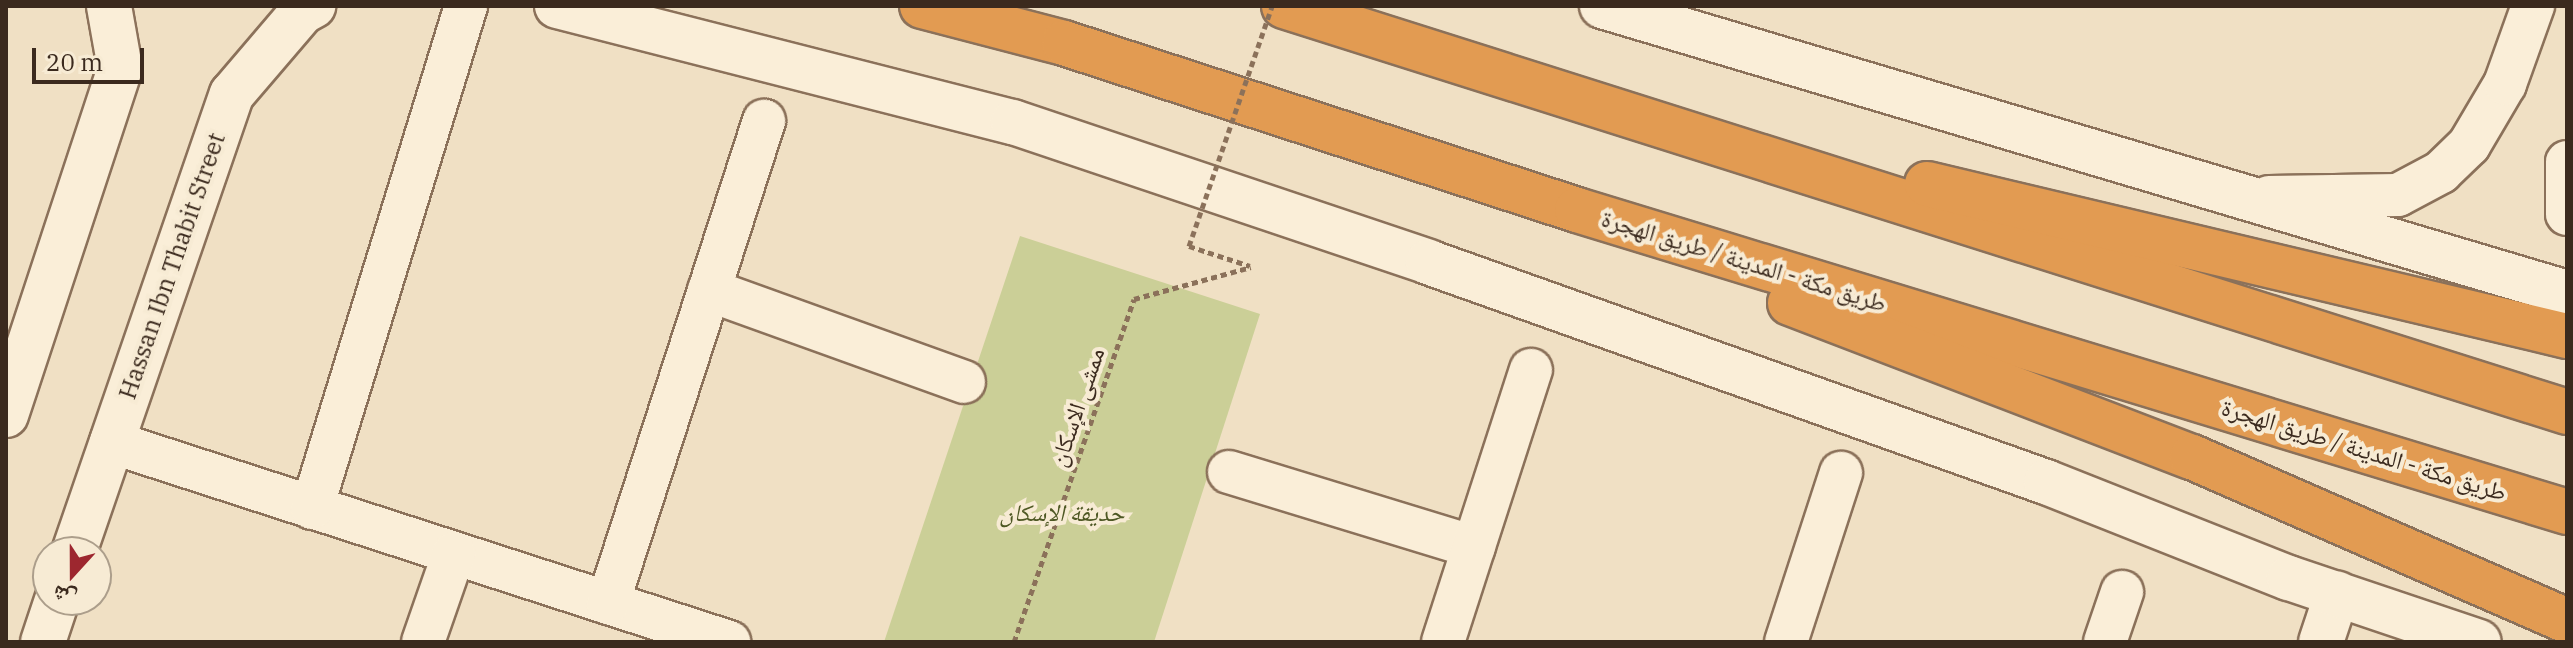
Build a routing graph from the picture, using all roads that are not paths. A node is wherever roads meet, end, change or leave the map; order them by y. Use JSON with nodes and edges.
{"nodes":[{"id":1,"x":109,"y":6,"type":"edge"},
{"id":2,"x":313,"y":6,"type":"edge"},
{"id":3,"x":466,"y":6,"type":"edge"},
{"id":4,"x":557,"y":6,"type":"edge"},
{"id":5,"x":922,"y":6,"type":"edge"},
{"id":6,"x":1284,"y":6,"type":"edge"},
{"id":7,"x":1602,"y":6,"type":"edge"},
{"id":8,"x":2533,"y":6,"type":"edge"},
{"id":9,"x":1609,"y":112,"type":"junction"},
{"id":10,"x":764,"y":121,"type":"dead end"},
{"id":11,"x":1400,"y":152,"type":"junction"},
{"id":12,"x":2567,"y":162,"type":"edge"},
{"id":13,"x":2243,"y":196,"type":"junction"},
{"id":14,"x":2567,"y":214,"type":"edge"},
{"id":15,"x":709,"y":290,"type":"junction"},
{"id":16,"x":2567,"y":293,"type":"edge"},
{"id":17,"x":2567,"y":336,"type":"edge"},
{"id":18,"x":1531,"y":370,"type":"dead end"},
{"id":19,"x":964,"y":382,"type":"dead end"},
{"id":20,"x":2567,"y":412,"type":"edge"},
{"id":21,"x":6,"y":415,"type":"edge"},
{"id":22,"x":111,"y":442,"type":"junction"},
{"id":23,"x":1229,"y":472,"type":"dead end"},
{"id":24,"x":1841,"y":473,"type":"dead end"},
{"id":25,"x":312,"y":508,"type":"junction"},
{"id":26,"x":2567,"y":512,"type":"edge"},
{"id":27,"x":79,"y":536,"type":"edge"},
{"id":28,"x":1474,"y":547,"type":"junction"},
{"id":29,"x":454,"y":553,"type":"junction"},
{"id":30,"x":2122,"y":592,"type":"dead end"},
{"id":31,"x":2337,"y":594,"type":"junction"},
{"id":32,"x":608,"y":603,"type":"junction"},
{"id":33,"x":52,"y":616,"type":"edge"},
{"id":34,"x":2567,"y":621,"type":"edge"},
{"id":35,"x":2397,"y":629,"type":"edge"},
{"id":36,"x":43,"y":642,"type":"edge"},
{"id":37,"x":423,"y":642,"type":"edge"},
{"id":38,"x":729,"y":642,"type":"edge"},
{"id":39,"x":1443,"y":642,"type":"edge"},
{"id":40,"x":1786,"y":642,"type":"edge"},
{"id":41,"x":2105,"y":642,"type":"edge"},
{"id":42,"x":2321,"y":642,"type":"edge"},
{"id":43,"x":2479,"y":642,"type":"edge"}],
"edges":[{"from":1,"to":21,"type":"main road"},
{"from":2,"to":22,"type":"main road","name":"Hassan Ibn Thabit Street"},
{"from":3,"to":25,"type":"street"},
{"from":4,"to":31,"type":"main road"},
{"from":5,"to":11,"type":"highway","name":"طريق مكة - المدينة / طريق الهجرة"},
{"from":6,"to":9,"type":"highway"},
{"from":7,"to":13,"type":"main road"},
{"from":8,"to":13,"type":"street"},
{"from":9,"to":17,"type":"highway"},
{"from":9,"to":20,"type":"highway"},
{"from":10,"to":15,"type":"street"},
{"from":11,"to":26,"type":"highway","name":"طريق مكة - المدينة / طريق الهجرة"},
{"from":11,"to":34,"type":"highway"},
{"from":12,"to":14,"type":"street"},
{"from":13,"to":16,"type":"main road"},
{"from":15,"to":19,"type":"street"},
{"from":15,"to":32,"type":"street"},
{"from":18,"to":28,"type":"street"},
{"from":22,"to":25,"type":"street"},
{"from":22,"to":27,"type":"main road","name":"Hassan Ibn Thabit Street"},
{"from":23,"to":28,"type":"street"},
{"from":24,"to":40,"type":"street"},
{"from":25,"to":29,"type":"street"},
{"from":28,"to":39,"type":"street"},
{"from":29,"to":32,"type":"street"},
{"from":29,"to":37,"type":"street"},
{"from":30,"to":41,"type":"street"},
{"from":31,"to":35,"type":"main road"},
{"from":31,"to":42,"type":"main road"},
{"from":32,"to":38,"type":"street"},
{"from":33,"to":36,"type":"main road"},
{"from":35,"to":43,"type":"main road"}]}
